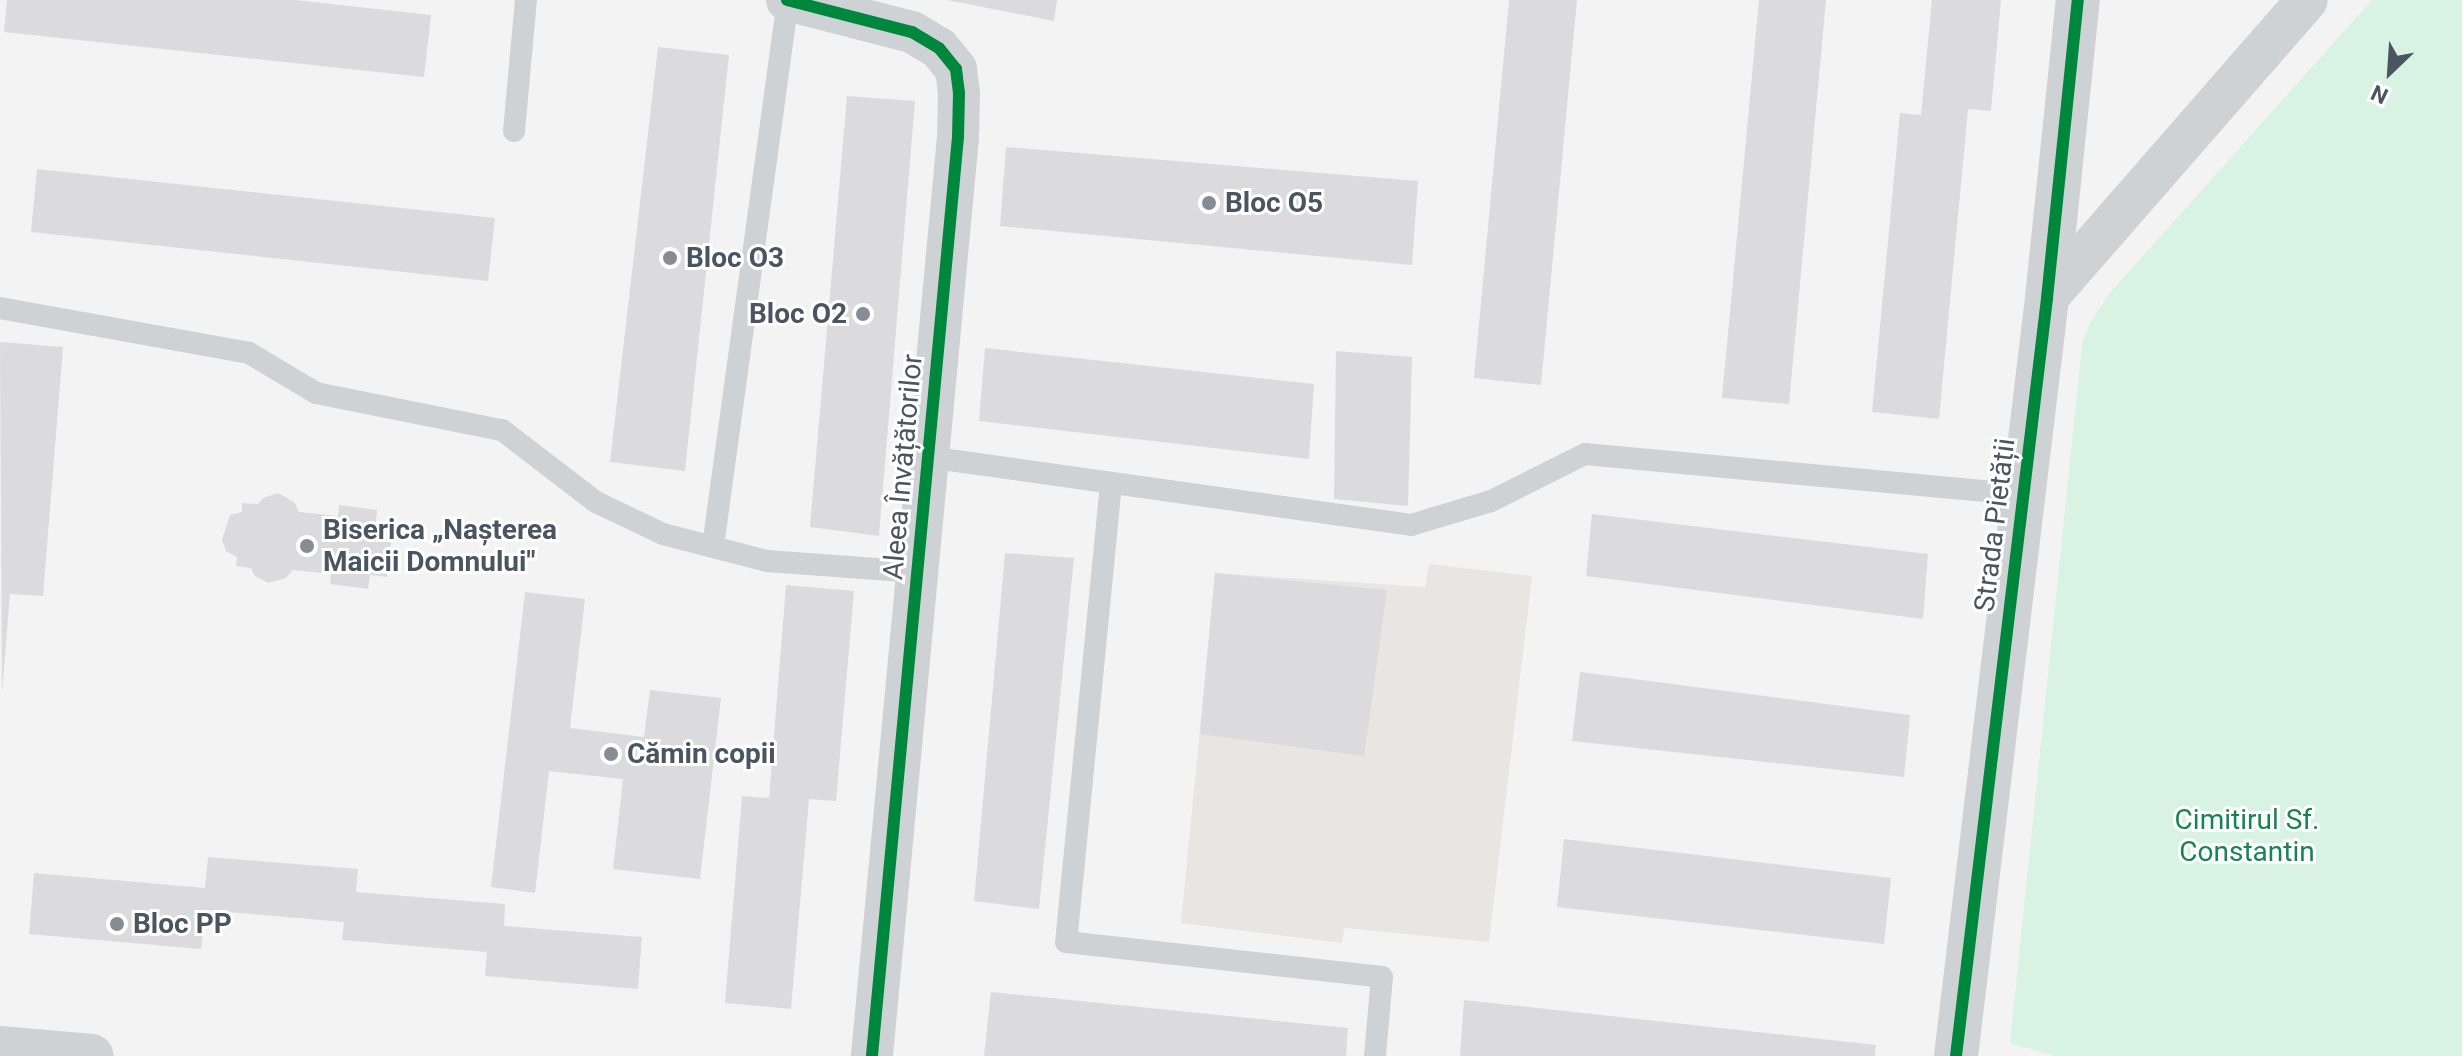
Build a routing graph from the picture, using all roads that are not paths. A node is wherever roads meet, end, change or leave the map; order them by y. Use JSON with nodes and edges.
{"nodes":[{"id":1,"x":526,"y":0,"type":"edge"},
{"id":2,"x":788,"y":0,"type":"edge"},
{"id":3,"x":2078,"y":0,"type":"edge"},
{"id":4,"x":2307,"y":0,"type":"edge"},
{"id":5,"x":514,"y":131,"type":"dead end"},
{"id":6,"x":2047,"y":298,"type":"junction"},
{"id":7,"x":0,"y":308,"type":"edge"},
{"id":8,"x":928,"y":457,"type":"junction"},
{"id":9,"x":1111,"y":484,"type":"junction"},
{"id":10,"x":2023,"y":495,"type":"junction"},
{"id":11,"x":713,"y":546,"type":"junction"},
{"id":12,"x":918,"y":572,"type":"junction"},
{"id":13,"x":0,"y":1048,"type":"edge"},
{"id":14,"x":92,"y":1056,"type":"edge"},
{"id":15,"x":872,"y":1056,"type":"edge"},
{"id":16,"x":1375,"y":1056,"type":"edge"},
{"id":17,"x":1956,"y":1056,"type":"edge"}],
"edges":[{"from":1,"to":5,"type":"lane"},
{"from":2,"to":8,"type":"street","name":"Aleea Învățătorilor"},
{"from":2,"to":11,"type":"lane"},
{"from":3,"to":6,"type":"street","name":"Strada Pietății"},
{"from":4,"to":6,"type":"street"},
{"from":6,"to":10,"type":"street","name":"Strada Pietății"},
{"from":7,"to":11,"type":"lane"},
{"from":8,"to":9,"type":"lane"},
{"from":8,"to":12,"type":"street","name":"Aleea Învățătorilor"},
{"from":9,"to":10,"type":"lane"},
{"from":9,"to":16,"type":"lane"},
{"from":10,"to":17,"type":"street","name":"Strada Pietății"},
{"from":11,"to":12,"type":"lane"},
{"from":12,"to":15,"type":"street","name":"Aleea Învățătorilor"},
{"from":13,"to":14,"type":"street"}]}
